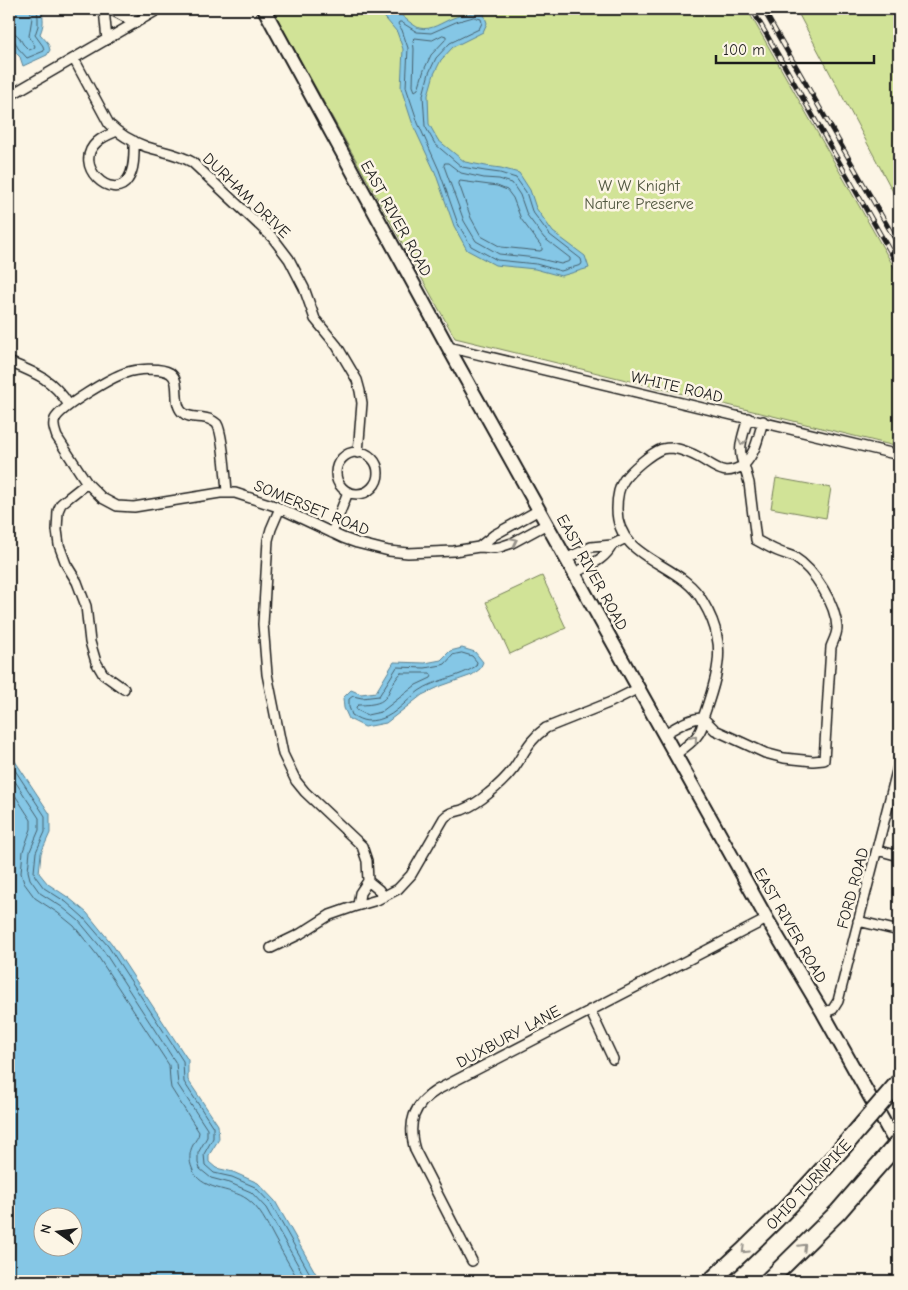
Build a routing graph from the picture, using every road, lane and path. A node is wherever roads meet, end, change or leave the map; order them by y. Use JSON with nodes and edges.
{"nodes":[{"id":1,"x":104,"y":9,"type":"edge"},
{"id":2,"x":110,"y":9,"type":"edge"},
{"id":3,"x":160,"y":9,"type":"edge"},
{"id":4,"x":264,"y":9,"type":"edge"},
{"id":5,"x":136,"y":23,"type":"junction"},
{"id":6,"x":107,"y":40,"type":"junction"},
{"id":7,"x":74,"y":59,"type":"junction"},
{"id":8,"x":9,"y":96,"type":"edge"},
{"id":9,"x":117,"y":131,"type":"junction"},
{"id":10,"x":134,"y":141,"type":"junction"},
{"id":11,"x":448,"y":347,"type":"junction"},
{"id":12,"x":9,"y":362,"type":"edge"},
{"id":13,"x":69,"y":405,"type":"junction"},
{"id":14,"x":748,"y":418,"type":"junction"},
{"id":15,"x":762,"y":421,"type":"junction"},
{"id":16,"x":358,"y":453,"type":"junction"},
{"id":17,"x":899,"y":455,"type":"edge"},
{"id":18,"x":744,"y":465,"type":"junction"},
{"id":19,"x":87,"y":484,"type":"junction"},
{"id":20,"x":227,"y":492,"type":"junction"},
{"id":21,"x":348,"y":492,"type":"junction"},
{"id":22,"x":280,"y":508,"type":"junction"},
{"id":23,"x":539,"y":510,"type":"junction"},
{"id":24,"x":547,"y":524,"type":"junction"},
{"id":25,"x":332,"y":532,"type":"junction"},
{"id":26,"x":626,"y":538,"type":"junction"},
{"id":27,"x":612,"y":545,"type":"junction"},
{"id":28,"x":479,"y":547,"type":"junction"},
{"id":29,"x":567,"y":558,"type":"junction"},
{"id":30,"x":575,"y":573,"type":"junction"},
{"id":31,"x":639,"y":688,"type":"junction"},
{"id":32,"x":124,"y":689,"type":"dead end"},
{"id":33,"x":703,"y":718,"type":"junction"},
{"id":34,"x":664,"y":734,"type":"junction"},
{"id":35,"x":676,"y":754,"type":"junction"},
{"id":36,"x":899,"y":763,"type":"edge"},
{"id":37,"x":877,"y":850,"type":"junction"},
{"id":38,"x":899,"y":856,"type":"edge"},
{"id":39,"x":368,"y":881,"type":"junction"},
{"id":40,"x":384,"y":897,"type":"junction"},
{"id":41,"x":358,"y":905,"type":"junction"},
{"id":42,"x":767,"y":920,"type":"junction"},
{"id":43,"x":858,"y":921,"type":"junction"},
{"id":44,"x":899,"y":931,"type":"edge"},
{"id":45,"x":271,"y":948,"type":"dead end"},
{"id":46,"x":590,"y":1010,"type":"junction"},
{"id":47,"x":823,"y":1013,"type":"junction"},
{"id":48,"x":613,"y":1058,"type":"dead end"},
{"id":49,"x":899,"y":1082,"type":"edge"},
{"id":50,"x":899,"y":1142,"type":"edge"},
{"id":51,"x":899,"y":1149,"type":"edge"},
{"id":52,"x":472,"y":1261,"type":"dead end"},
{"id":53,"x":711,"y":1281,"type":"edge"},
{"id":54,"x":768,"y":1281,"type":"edge"}],
"edges":[{"from":1,"to":6,"type":"street"},
{"from":2,"to":5,"type":"street"},
{"from":3,"to":5,"type":"street"},
{"from":4,"to":11,"type":"main road","name":"EAST RIVER ROAD"},
{"from":5,"to":6,"type":"street"},
{"from":6,"to":7,"type":"street"},
{"from":7,"to":8,"type":"street"},
{"from":7,"to":9,"type":"street","name":"DURHAM DRIVE"},
{"from":9,"to":10,"type":"street","name":"DURHAM DRIVE"},
{"from":9,"to":10,"type":"street"},
{"from":10,"to":16,"type":"street","name":"DURHAM DRIVE"},
{"from":11,"to":14,"type":"street","name":"WHITE ROAD"},
{"from":11,"to":23,"type":"main road","name":"EAST RIVER ROAD"},
{"from":12,"to":13,"type":"street"},
{"from":13,"to":19,"type":"street","name":"SOMERSET ROAD"},
{"from":13,"to":20,"type":"street","name":"SOMERSET ROAD"},
{"from":14,"to":15,"type":"street","name":"WHITE ROAD"},
{"from":14,"to":18,"type":"street","one_way":true},
{"from":15,"to":17,"type":"street","name":"WHITE ROAD"},
{"from":15,"to":18,"type":"street"},
{"from":16,"to":21,"type":"street"},
{"from":16,"to":21,"type":"street"},
{"from":18,"to":26,"type":"street"},
{"from":18,"to":33,"type":"street"},
{"from":19,"to":20,"type":"street","name":"SOMERSET ROAD"},
{"from":19,"to":32,"type":"street"},
{"from":20,"to":22,"type":"street","name":"SOMERSET ROAD"},
{"from":21,"to":25,"type":"street"},
{"from":22,"to":25,"type":"street","name":"SOMERSET ROAD"},
{"from":22,"to":39,"type":"street"},
{"from":23,"to":24,"type":"main road","name":"EAST RIVER ROAD"},
{"from":23,"to":28,"type":"street","name":"SOMERSET ROAD"},
{"from":28,"to":24,"type":"street","name":"SOMERSET ROAD","one_way":true},
{"from":24,"to":29,"type":"main road","name":"EAST RIVER ROAD"},
{"from":25,"to":28,"type":"street","name":"SOMERSET ROAD"},
{"from":26,"to":27,"type":"street"},
{"from":26,"to":33,"type":"street"},
{"from":27,"to":29,"type":"street"},
{"from":27,"to":30,"type":"street"},
{"from":29,"to":30,"type":"main road","name":"EAST RIVER ROAD"},
{"from":30,"to":31,"type":"main road","name":"EAST RIVER ROAD"},
{"from":31,"to":34,"type":"main road","name":"EAST RIVER ROAD"},
{"from":31,"to":40,"type":"street"},
{"from":33,"to":34,"type":"street"},
{"from":35,"to":33,"type":"street","one_way":true},
{"from":34,"to":35,"type":"main road","name":"EAST RIVER ROAD"},
{"from":35,"to":42,"type":"main road","name":"EAST RIVER ROAD"},
{"from":36,"to":37,"type":"street","name":"FORD ROAD"},
{"from":37,"to":38,"type":"street"},
{"from":37,"to":43,"type":"street","name":"FORD ROAD"},
{"from":39,"to":40,"type":"street"},
{"from":39,"to":41,"type":"street"},
{"from":40,"to":41,"type":"street"},
{"from":41,"to":45,"type":"street"},
{"from":42,"to":46,"type":"street","name":"DUXBURY LANE"},
{"from":42,"to":47,"type":"main road","name":"EAST RIVER ROAD"},
{"from":43,"to":44,"type":"street"},
{"from":43,"to":47,"type":"street","name":"FORD ROAD"},
{"from":46,"to":48,"type":"street"},
{"from":46,"to":52,"type":"street","name":"DUXBURY LANE"},
{"from":47,"to":51,"type":"main road","name":"EAST RIVER ROAD"},
{"from":49,"to":53,"type":"highway","name":"OHIO TURNPIKE","one_way":true,"bridge":true},
{"from":54,"to":50,"type":"highway","one_way":true,"bridge":true}]}
